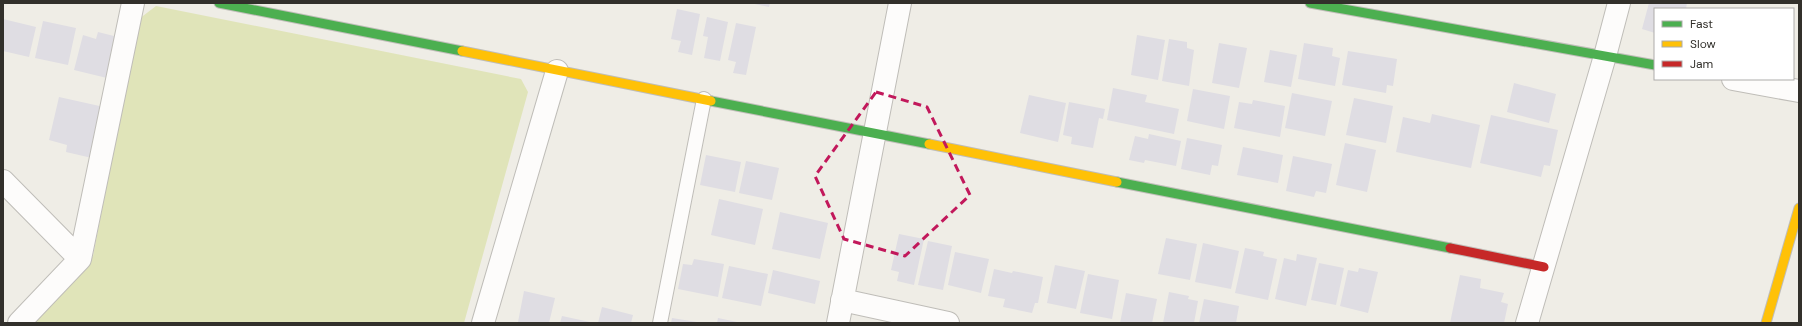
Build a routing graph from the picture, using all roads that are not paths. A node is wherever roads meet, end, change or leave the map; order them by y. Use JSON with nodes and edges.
{"nodes":[{"id":1,"x":133,"y":3,"type":"edge"},
{"id":2,"x":219,"y":3,"type":"edge"},
{"id":3,"x":900,"y":3,"type":"edge"},
{"id":4,"x":1310,"y":3,"type":"edge"},
{"id":5,"x":1619,"y":3,"type":"edge"},
{"id":6,"x":1605,"y":56,"type":"junction"},
{"id":7,"x":1654,"y":65,"type":"edge"},
{"id":8,"x":557,"y":71,"type":"junction"},
{"id":9,"x":1738,"y":80,"type":"edge"},
{"id":10,"x":1799,"y":91,"type":"edge"},
{"id":11,"x":704,"y":99,"type":"junction"},
{"id":12,"x":874,"y":132,"type":"junction"},
{"id":13,"x":3,"y":181,"type":"edge"},
{"id":14,"x":1799,"y":208,"type":"edge"},
{"id":15,"x":80,"y":259,"type":"junction"},
{"id":16,"x":1544,"y":266,"type":"junction"},
{"id":17,"x":842,"y":300,"type":"junction"},
{"id":18,"x":19,"y":323,"type":"edge"},
{"id":19,"x":483,"y":323,"type":"edge"},
{"id":20,"x":660,"y":323,"type":"edge"},
{"id":21,"x":838,"y":323,"type":"edge"},
{"id":22,"x":948,"y":323,"type":"edge"},
{"id":23,"x":1527,"y":323,"type":"edge"},
{"id":24,"x":1766,"y":323,"type":"edge"}],
"edges":[{"from":1,"to":15,"type":"street"},
{"from":2,"to":8,"type":"street"},
{"from":3,"to":12,"type":"street"},
{"from":4,"to":6,"type":"street"},
{"from":5,"to":6,"type":"street"},
{"from":6,"to":7,"type":"street"},
{"from":6,"to":16,"type":"street"},
{"from":8,"to":11,"type":"street"},
{"from":8,"to":19,"type":"street"},
{"from":9,"to":10,"type":"street"},
{"from":11,"to":12,"type":"street"},
{"from":11,"to":20,"type":"lane"},
{"from":12,"to":16,"type":"street"},
{"from":12,"to":17,"type":"street"},
{"from":13,"to":15,"type":"street"},
{"from":14,"to":24,"type":"street"},
{"from":15,"to":18,"type":"street"},
{"from":16,"to":23,"type":"street"},
{"from":17,"to":21,"type":"street"},
{"from":17,"to":22,"type":"street"}]}
